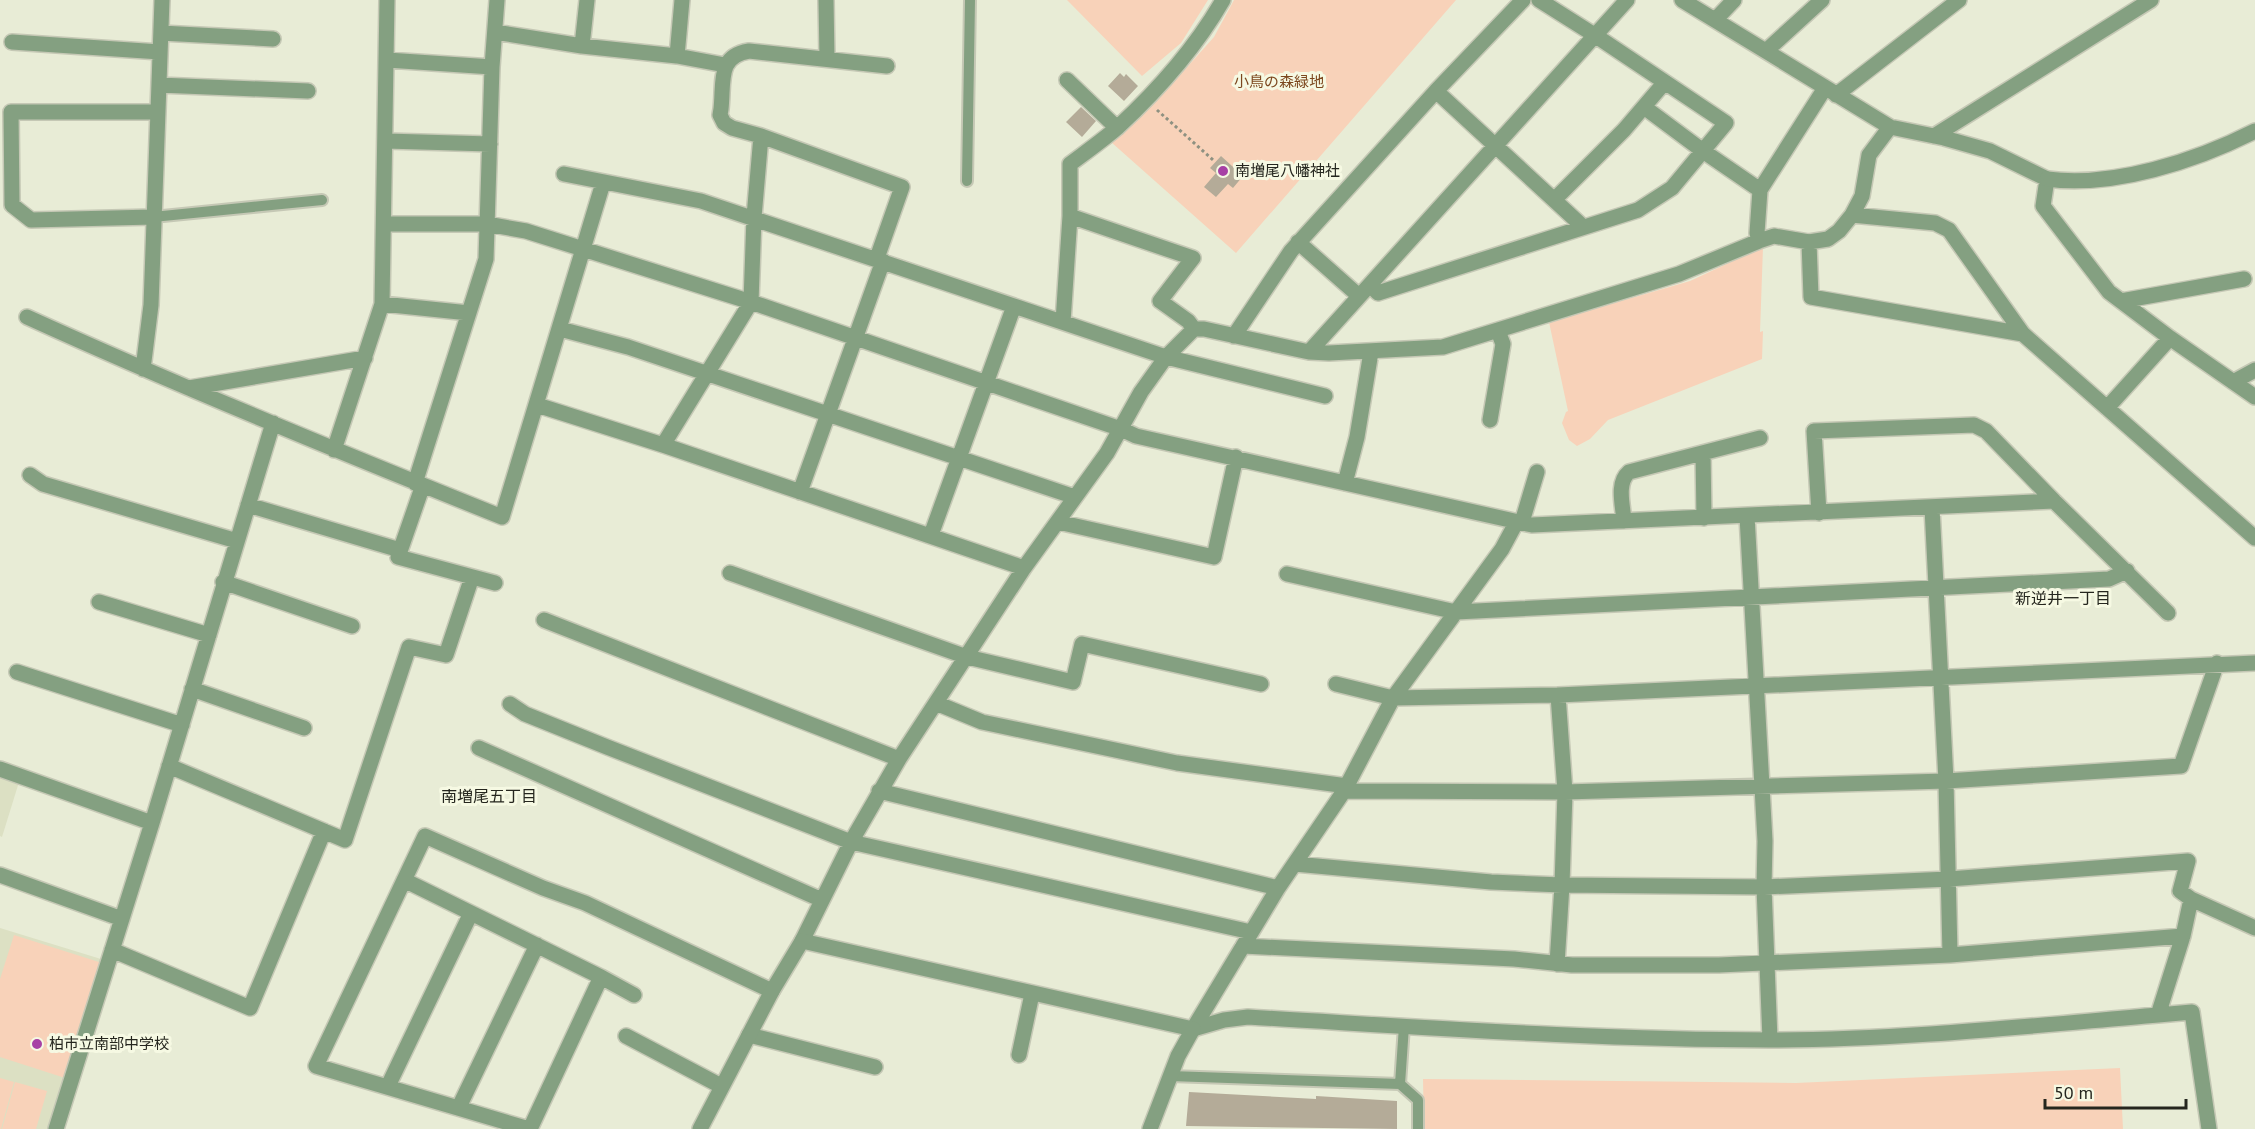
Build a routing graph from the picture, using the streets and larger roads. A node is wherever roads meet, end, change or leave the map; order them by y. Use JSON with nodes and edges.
{"nodes":[{"id":1,"x":162,"y":0,"type":"edge"},
{"id":2,"x":387,"y":0,"type":"edge"},
{"id":3,"x":497,"y":0,"type":"edge"},
{"id":4,"x":587,"y":0,"type":"edge"},
{"id":5,"x":682,"y":0,"type":"edge"},
{"id":6,"x":826,"y":0,"type":"edge"},
{"id":7,"x":1223,"y":0,"type":"edge"},
{"id":8,"x":1523,"y":0,"type":"edge"},
{"id":9,"x":1539,"y":0,"type":"edge"},
{"id":10,"x":1627,"y":0,"type":"edge"},
{"id":11,"x":1682,"y":0,"type":"edge"},
{"id":12,"x":1734,"y":0,"type":"edge"},
{"id":13,"x":1822,"y":0,"type":"edge"},
{"id":14,"x":1959,"y":0,"type":"edge"},
{"id":15,"x":2151,"y":0,"type":"edge"},
{"id":16,"x":1716,"y":19,"type":"junction"},
{"id":17,"x":495,"y":32,"type":"junction"},
{"id":18,"x":161,"y":33,"type":"junction"},
{"id":19,"x":1596,"y":36,"type":"junction"},
{"id":20,"x":273,"y":39,"type":"dead end"},
{"id":21,"x":12,"y":42,"type":"dead end"},
{"id":22,"x":582,"y":46,"type":"junction"},
{"id":23,"x":1767,"y":50,"type":"junction"},
{"id":24,"x":160,"y":52,"type":"junction"},
{"id":25,"x":677,"y":57,"type":"junction"},
{"id":26,"x":827,"y":58,"type":"junction"},
{"id":27,"x":387,"y":60,"type":"junction"},
{"id":28,"x":726,"y":65,"type":"junction"},
{"id":29,"x":887,"y":66,"type":"dead end"},
{"id":30,"x":492,"y":67,"type":"junction"},
{"id":31,"x":1067,"y":80,"type":"dead end"},
{"id":32,"x":1665,"y":82,"type":"junction"},
{"id":33,"x":159,"y":85,"type":"junction"},
{"id":34,"x":308,"y":91,"type":"dead end"},
{"id":35,"x":1436,"y":91,"type":"junction"},
{"id":36,"x":1831,"y":91,"type":"junction"},
{"id":37,"x":1644,"y":107,"type":"junction"},
{"id":38,"x":157,"y":112,"type":"junction"},
{"id":39,"x":1890,"y":127,"type":"junction"},
{"id":40,"x":1117,"y":128,"type":"junction"},
{"id":41,"x":2255,"y":131,"type":"edge"},
{"id":42,"x":761,"y":136,"type":"junction"},
{"id":43,"x":1934,"y":136,"type":"junction"},
{"id":44,"x":386,"y":141,"type":"junction"},
{"id":45,"x":490,"y":144,"type":"junction"},
{"id":46,"x":1495,"y":146,"type":"junction"},
{"id":47,"x":1703,"y":152,"type":"junction"},
{"id":48,"x":564,"y":174,"type":"dead end"},
{"id":49,"x":2047,"y":179,"type":"junction"},
{"id":50,"x":603,"y":183,"type":"junction"},
{"id":51,"x":1760,"y":190,"type":"junction"},
{"id":52,"x":1554,"y":200,"type":"junction"},
{"id":53,"x":1852,"y":215,"type":"junction"},
{"id":54,"x":1070,"y":216,"type":"junction"},
{"id":55,"x":153,"y":217,"type":"junction"},
{"id":56,"x":754,"y":217,"type":"junction"},
{"id":57,"x":384,"y":224,"type":"junction"},
{"id":58,"x":487,"y":224,"type":"junction"},
{"id":59,"x":1581,"y":227,"type":"junction"},
{"id":60,"x":1759,"y":241,"type":"junction"},
{"id":61,"x":1298,"y":242,"type":"junction"},
{"id":62,"x":1809,"y":242,"type":"junction"},
{"id":63,"x":584,"y":248,"type":"junction"},
{"id":64,"x":880,"y":260,"type":"junction"},
{"id":65,"x":2244,"y":279,"type":"dead end"},
{"id":66,"x":1365,"y":291,"type":"junction"},
{"id":67,"x":2121,"y":301,"type":"junction"},
{"id":68,"x":751,"y":302,"type":"junction"},
{"id":69,"x":382,"y":304,"type":"junction"},
{"id":70,"x":1014,"y":306,"type":"junction"},
{"id":71,"x":469,"y":313,"type":"junction"},
{"id":72,"x":27,"y":317,"type":"dead end"},
{"id":73,"x":1063,"y":322,"type":"junction"},
{"id":74,"x":560,"y":329,"type":"junction"},
{"id":75,"x":1194,"y":329,"type":"junction"},
{"id":76,"x":1498,"y":331,"type":"junction"},
{"id":77,"x":2023,"y":334,"type":"junction"},
{"id":78,"x":1234,"y":336,"type":"junction"},
{"id":79,"x":855,"y":338,"type":"junction"},
{"id":80,"x":2170,"y":338,"type":"junction"},
{"id":81,"x":1310,"y":352,"type":"junction"},
{"id":82,"x":1371,"y":352,"type":"junction"},
{"id":83,"x":1166,"y":357,"type":"junction"},
{"id":84,"x":365,"y":358,"type":"junction"},
{"id":85,"x":143,"y":369,"type":"junction"},
{"id":86,"x":2255,"y":369,"type":"edge"},
{"id":87,"x":707,"y":373,"type":"junction"},
{"id":88,"x":2233,"y":382,"type":"junction"},
{"id":89,"x":987,"y":383,"type":"junction"},
{"id":90,"x":189,"y":388,"type":"junction"},
{"id":91,"x":1325,"y":396,"type":"dead end"},
{"id":92,"x":2255,"y":398,"type":"edge"},
{"id":93,"x":537,"y":405,"type":"junction"},
{"id":94,"x":2107,"y":408,"type":"junction"},
{"id":95,"x":828,"y":413,"type":"junction"},
{"id":96,"x":1490,"y":420,"type":"dead end"},
{"id":97,"x":273,"y":423,"type":"junction"},
{"id":98,"x":1121,"y":429,"type":"junction"},
{"id":99,"x":1760,"y":438,"type":"dead end"},
{"id":100,"x":663,"y":445,"type":"junction"},
{"id":101,"x":334,"y":450,"type":"junction"},
{"id":102,"x":1703,"y":453,"type":"junction"},
{"id":103,"x":1236,"y":457,"type":"junction"},
{"id":104,"x":960,"y":459,"type":"junction"},
{"id":105,"x":1537,"y":472,"type":"dead end"},
{"id":106,"x":30,"y":475,"type":"dead end"},
{"id":107,"x":1345,"y":483,"type":"junction"},
{"id":108,"x":419,"y":484,"type":"junction"},
{"id":109,"x":800,"y":492,"type":"junction"},
{"id":110,"x":1075,"y":497,"type":"junction"},
{"id":111,"x":2054,"y":501,"type":"junction"},
{"id":112,"x":248,"y":505,"type":"junction"},
{"id":113,"x":1932,"y":508,"type":"junction"},
{"id":114,"x":1820,"y":513,"type":"junction"},
{"id":115,"x":1747,"y":516,"type":"junction"},
{"id":116,"x":1704,"y":518,"type":"junction"},
{"id":117,"x":1519,"y":521,"type":"junction"},
{"id":118,"x":1624,"y":521,"type":"junction"},
{"id":119,"x":1058,"y":522,"type":"junction"},
{"id":120,"x":931,"y":535,"type":"junction"},
{"id":121,"x":2255,"y":538,"type":"edge"},
{"id":122,"x":237,"y":541,"type":"junction"},
{"id":123,"x":400,"y":550,"type":"junction"},
{"id":124,"x":1024,"y":568,"type":"junction"},
{"id":125,"x":2127,"y":571,"type":"junction"},
{"id":126,"x":730,"y":573,"type":"dead end"},
{"id":127,"x":1287,"y":574,"type":"dead end"},
{"id":128,"x":472,"y":577,"type":"junction"},
{"id":129,"x":224,"y":582,"type":"junction"},
{"id":130,"x":495,"y":583,"type":"dead end"},
{"id":131,"x":1936,"y":586,"type":"junction"},
{"id":132,"x":1752,"y":597,"type":"junction"},
{"id":133,"x":99,"y":602,"type":"dead end"},
{"id":134,"x":1456,"y":612,"type":"junction"},
{"id":135,"x":2168,"y":613,"type":"dead end"},
{"id":136,"x":544,"y":620,"type":"dead end"},
{"id":137,"x":352,"y":626,"type":"dead end"},
{"id":138,"x":209,"y":635,"type":"junction"},
{"id":139,"x":967,"y":657,"type":"junction"},
{"id":140,"x":2217,"y":663,"type":"junction"},
{"id":141,"x":2255,"y":663,"type":"edge"},
{"id":142,"x":17,"y":672,"type":"dead end"},
{"id":143,"x":1942,"y":676,"type":"junction"},
{"id":144,"x":1262,"y":684,"type":"dead end"},
{"id":145,"x":1336,"y":684,"type":"dead end"},
{"id":146,"x":1758,"y":686,"type":"junction"},
{"id":147,"x":192,"y":689,"type":"junction"},
{"id":148,"x":1558,"y":695,"type":"junction"},
{"id":149,"x":1393,"y":698,"type":"junction"},
{"id":150,"x":936,"y":703,"type":"junction"},
{"id":151,"x":510,"y":704,"type":"dead end"},
{"id":152,"x":182,"y":725,"type":"junction"},
{"id":153,"x":304,"y":728,"type":"dead end"},
{"id":154,"x":479,"y":748,"type":"dead end"},
{"id":155,"x":899,"y":759,"type":"junction"},
{"id":156,"x":169,"y":766,"type":"junction"},
{"id":157,"x":0,"y":769,"type":"edge"},
{"id":158,"x":1946,"y":781,"type":"junction"},
{"id":159,"x":1762,"y":785,"type":"junction"},
{"id":160,"x":1345,"y":789,"type":"junction"},
{"id":161,"x":879,"y":791,"type":"junction"},
{"id":162,"x":1565,"y":792,"type":"junction"},
{"id":163,"x":152,"y":823,"type":"junction"},
{"id":164,"x":324,"y":831,"type":"junction"},
{"id":165,"x":851,"y":842,"type":"junction"},
{"id":166,"x":1295,"y":864,"type":"junction"},
{"id":167,"x":0,"y":875,"type":"edge"},
{"id":168,"x":1949,"y":879,"type":"junction"},
{"id":169,"x":404,"y":880,"type":"junction"},
{"id":170,"x":1563,"y":885,"type":"junction"},
{"id":171,"x":1764,"y":887,"type":"junction"},
{"id":172,"x":1278,"y":888,"type":"junction"},
{"id":173,"x":2191,"y":899,"type":"junction"},
{"id":174,"x":822,"y":900,"type":"junction"},
{"id":175,"x":471,"y":913,"type":"junction"},
{"id":176,"x":122,"y":919,"type":"junction"},
{"id":177,"x":2255,"y":928,"type":"edge"},
{"id":178,"x":2183,"y":936,"type":"junction"},
{"id":179,"x":1247,"y":939,"type":"junction"},
{"id":180,"x":802,"y":941,"type":"junction"},
{"id":181,"x":537,"y":945,"type":"junction"},
{"id":182,"x":112,"y":950,"type":"junction"},
{"id":183,"x":1950,"y":955,"type":"junction"},
{"id":184,"x":1557,"y":964,"type":"junction"},
{"id":185,"x":1767,"y":964,"type":"junction"},
{"id":186,"x":601,"y":977,"type":"junction"},
{"id":187,"x":772,"y":991,"type":"junction"},
{"id":188,"x":1032,"y":994,"type":"junction"},
{"id":189,"x":634,"y":995,"type":"dead end"},
{"id":190,"x":2158,"y":1015,"type":"junction"},
{"id":191,"x":1193,"y":1029,"type":"junction"},
{"id":192,"x":749,"y":1035,"type":"junction"},
{"id":193,"x":626,"y":1036,"type":"dead end"},
{"id":194,"x":1770,"y":1040,"type":"junction"},
{"id":195,"x":1018,"y":1055,"type":"dead end"},
{"id":196,"x":875,"y":1068,"type":"dead end"},
{"id":197,"x":388,"y":1086,"type":"junction"},
{"id":198,"x":721,"y":1086,"type":"junction"},
{"id":199,"x":459,"y":1107,"type":"junction"},
{"id":200,"x":56,"y":1129,"type":"edge"},
{"id":201,"x":529,"y":1129,"type":"edge"},
{"id":202,"x":700,"y":1129,"type":"edge"},
{"id":203,"x":1150,"y":1129,"type":"edge"},
{"id":204,"x":2209,"y":1129,"type":"edge"}],
"edges":[{"from":1,"to":18,"type":"street"},
{"from":2,"to":27,"type":"street"},
{"from":3,"to":17,"type":"street"},
{"from":4,"to":22,"type":"street"},
{"from":5,"to":25,"type":"street"},
{"from":6,"to":26,"type":"street"},
{"from":7,"to":40,"type":"street"},
{"from":8,"to":35,"type":"street"},
{"from":9,"to":19,"type":"street"},
{"from":10,"to":19,"type":"street"},
{"from":11,"to":16,"type":"street"},
{"from":12,"to":16,"type":"street"},
{"from":13,"to":23,"type":"street"},
{"from":14,"to":36,"type":"street"},
{"from":15,"to":43,"type":"street"},
{"from":16,"to":23,"type":"street"},
{"from":17,"to":22,"type":"street"},
{"from":17,"to":30,"type":"street"},
{"from":18,"to":20,"type":"street"},
{"from":18,"to":24,"type":"street"},
{"from":19,"to":32,"type":"street"},
{"from":19,"to":46,"type":"street"},
{"from":21,"to":24,"type":"street"},
{"from":22,"to":25,"type":"street"},
{"from":23,"to":36,"type":"street"},
{"from":24,"to":33,"type":"street"},
{"from":25,"to":28,"type":"street"},
{"from":26,"to":28,"type":"street"},
{"from":26,"to":29,"type":"street"},
{"from":27,"to":30,"type":"street"},
{"from":27,"to":44,"type":"street"},
{"from":28,"to":42,"type":"street"},
{"from":30,"to":45,"type":"street"},
{"from":31,"to":40,"type":"street"},
{"from":32,"to":37,"type":"street"},
{"from":32,"to":47,"type":"street"},
{"from":33,"to":34,"type":"street"},
{"from":33,"to":38,"type":"street"},
{"from":35,"to":46,"type":"street"},
{"from":35,"to":61,"type":"street"},
{"from":36,"to":39,"type":"street"},
{"from":36,"to":51,"type":"street"},
{"from":37,"to":47,"type":"street"},
{"from":37,"to":52,"type":"street"},
{"from":38,"to":55,"type":"street"},
{"from":38,"to":55,"type":"street"},
{"from":39,"to":43,"type":"street"},
{"from":39,"to":53,"type":"street"},
{"from":40,"to":54,"type":"street"},
{"from":41,"to":49,"type":"street"},
{"from":42,"to":56,"type":"street"},
{"from":42,"to":64,"type":"street"},
{"from":43,"to":49,"type":"street"},
{"from":44,"to":45,"type":"street"},
{"from":44,"to":57,"type":"street"},
{"from":45,"to":58,"type":"street"},
{"from":46,"to":52,"type":"street"},
{"from":46,"to":66,"type":"street"},
{"from":47,"to":51,"type":"street"},
{"from":47,"to":59,"type":"street"},
{"from":48,"to":50,"type":"street"},
{"from":49,"to":67,"type":"street"},
{"from":50,"to":56,"type":"street"},
{"from":50,"to":63,"type":"street"},
{"from":51,"to":60,"type":"street"},
{"from":52,"to":59,"type":"street"},
{"from":53,"to":62,"type":"street"},
{"from":53,"to":77,"type":"street"},
{"from":54,"to":73,"type":"street"},
{"from":54,"to":75,"type":"street"},
{"from":55,"to":85,"type":"street"},
{"from":56,"to":64,"type":"street"},
{"from":56,"to":68,"type":"street"},
{"from":57,"to":58,"type":"street"},
{"from":57,"to":69,"type":"street"},
{"from":58,"to":63,"type":"street"},
{"from":58,"to":71,"type":"street"},
{"from":59,"to":66,"type":"street"},
{"from":60,"to":62,"type":"street"},
{"from":60,"to":76,"type":"street"},
{"from":61,"to":66,"type":"street"},
{"from":61,"to":78,"type":"street"},
{"from":62,"to":77,"type":"street"},
{"from":63,"to":68,"type":"street"},
{"from":63,"to":74,"type":"street"},
{"from":64,"to":70,"type":"street"},
{"from":64,"to":79,"type":"street"},
{"from":65,"to":67,"type":"street"},
{"from":66,"to":81,"type":"street"},
{"from":67,"to":80,"type":"street"},
{"from":68,"to":79,"type":"street"},
{"from":68,"to":87,"type":"street"},
{"from":69,"to":71,"type":"street"},
{"from":69,"to":84,"type":"street"},
{"from":70,"to":73,"type":"street"},
{"from":70,"to":89,"type":"street"},
{"from":71,"to":108,"type":"street"},
{"from":72,"to":85,"type":"street"},
{"from":73,"to":83,"type":"street"},
{"from":74,"to":87,"type":"street"},
{"from":74,"to":93,"type":"street"},
{"from":75,"to":78,"type":"street"},
{"from":75,"to":83,"type":"street"},
{"from":76,"to":82,"type":"street"},
{"from":76,"to":96,"type":"street"},
{"from":77,"to":94,"type":"street"},
{"from":78,"to":81,"type":"street"},
{"from":79,"to":89,"type":"street"},
{"from":79,"to":95,"type":"street"},
{"from":80,"to":88,"type":"street"},
{"from":80,"to":94,"type":"street"},
{"from":81,"to":82,"type":"street"},
{"from":82,"to":107,"type":"street"},
{"from":83,"to":91,"type":"street"},
{"from":83,"to":98,"type":"street"},
{"from":84,"to":90,"type":"street"},
{"from":84,"to":101,"type":"street"},
{"from":85,"to":90,"type":"street"},
{"from":86,"to":88,"type":"street"},
{"from":87,"to":95,"type":"street"},
{"from":87,"to":100,"type":"street"},
{"from":88,"to":92,"type":"street"},
{"from":89,"to":98,"type":"street"},
{"from":89,"to":104,"type":"street"},
{"from":90,"to":97,"type":"street"},
{"from":93,"to":100,"type":"street"},
{"from":93,"to":108,"type":"street"},
{"from":94,"to":121,"type":"street"},
{"from":95,"to":104,"type":"street"},
{"from":95,"to":109,"type":"street"},
{"from":97,"to":101,"type":"street"},
{"from":97,"to":112,"type":"street"},
{"from":98,"to":103,"type":"street"},
{"from":98,"to":110,"type":"street"},
{"from":99,"to":102,"type":"street"},
{"from":100,"to":109,"type":"street"},
{"from":101,"to":108,"type":"street"},
{"from":102,"to":116,"type":"street"},
{"from":102,"to":118,"type":"street"},
{"from":103,"to":107,"type":"street"},
{"from":103,"to":119,"type":"street"},
{"from":104,"to":110,"type":"street"},
{"from":104,"to":120,"type":"street"},
{"from":105,"to":117,"type":"street"},
{"from":106,"to":122,"type":"street"},
{"from":107,"to":117,"type":"street"},
{"from":108,"to":123,"type":"street"},
{"from":109,"to":120,"type":"street"},
{"from":110,"to":119,"type":"street"},
{"from":111,"to":113,"type":"street"},
{"from":111,"to":114,"type":"street"},
{"from":111,"to":125,"type":"street"},
{"from":112,"to":122,"type":"street"},
{"from":112,"to":123,"type":"street"},
{"from":113,"to":114,"type":"street"},
{"from":113,"to":131,"type":"street"},
{"from":114,"to":115,"type":"street"},
{"from":115,"to":116,"type":"street"},
{"from":115,"to":132,"type":"street"},
{"from":116,"to":118,"type":"street"},
{"from":117,"to":118,"type":"street"},
{"from":117,"to":134,"type":"street"},
{"from":119,"to":124,"type":"street"},
{"from":120,"to":124,"type":"street"},
{"from":122,"to":129,"type":"street"},
{"from":123,"to":128,"type":"street"},
{"from":124,"to":139,"type":"street"},
{"from":125,"to":131,"type":"street"},
{"from":125,"to":135,"type":"street"},
{"from":126,"to":139,"type":"street"},
{"from":127,"to":134,"type":"street"},
{"from":128,"to":130,"type":"street"},
{"from":128,"to":164,"type":"street"},
{"from":129,"to":137,"type":"street"},
{"from":129,"to":138,"type":"street"},
{"from":131,"to":132,"type":"street"},
{"from":131,"to":143,"type":"street"},
{"from":132,"to":134,"type":"street"},
{"from":132,"to":146,"type":"street"},
{"from":133,"to":138,"type":"street"},
{"from":134,"to":149,"type":"street"},
{"from":136,"to":155,"type":"street"},
{"from":138,"to":147,"type":"street"},
{"from":139,"to":144,"type":"street"},
{"from":139,"to":150,"type":"street"},
{"from":140,"to":141,"type":"street"},
{"from":140,"to":143,"type":"street"},
{"from":140,"to":158,"type":"street"},
{"from":142,"to":152,"type":"street"},
{"from":143,"to":146,"type":"street"},
{"from":143,"to":158,"type":"street"},
{"from":145,"to":149,"type":"street"},
{"from":146,"to":148,"type":"street"},
{"from":146,"to":159,"type":"street"},
{"from":147,"to":152,"type":"street"},
{"from":147,"to":153,"type":"street"},
{"from":148,"to":149,"type":"street"},
{"from":148,"to":162,"type":"street"},
{"from":149,"to":160,"type":"street"},
{"from":150,"to":155,"type":"street"},
{"from":150,"to":160,"type":"street"},
{"from":151,"to":165,"type":"street"},
{"from":152,"to":156,"type":"street"},
{"from":154,"to":174,"type":"street"},
{"from":155,"to":161,"type":"street"},
{"from":156,"to":163,"type":"street"},
{"from":156,"to":164,"type":"street"},
{"from":157,"to":163,"type":"street"},
{"from":158,"to":159,"type":"street"},
{"from":158,"to":168,"type":"street"},
{"from":159,"to":162,"type":"street"},
{"from":159,"to":171,"type":"street"},
{"from":160,"to":162,"type":"street"},
{"from":160,"to":166,"type":"street"},
{"from":161,"to":165,"type":"street"},
{"from":161,"to":172,"type":"street"},
{"from":162,"to":170,"type":"street"},
{"from":163,"to":176,"type":"street"},
{"from":164,"to":182,"type":"street"},
{"from":165,"to":174,"type":"street"},
{"from":165,"to":179,"type":"street"},
{"from":166,"to":170,"type":"street"},
{"from":166,"to":172,"type":"street"},
{"from":167,"to":176,"type":"street"},
{"from":168,"to":171,"type":"street"},
{"from":168,"to":173,"type":"street"},
{"from":168,"to":183,"type":"street"},
{"from":169,"to":175,"type":"street"},
{"from":169,"to":187,"type":"street"},
{"from":169,"to":197,"type":"street"},
{"from":170,"to":171,"type":"street"},
{"from":170,"to":184,"type":"street"},
{"from":171,"to":185,"type":"street"},
{"from":172,"to":179,"type":"street"},
{"from":173,"to":177,"type":"street"},
{"from":173,"to":178,"type":"street"},
{"from":174,"to":180,"type":"street"},
{"from":175,"to":181,"type":"street"},
{"from":175,"to":197,"type":"street"},
{"from":176,"to":182,"type":"street"},
{"from":178,"to":183,"type":"street"},
{"from":178,"to":190,"type":"street"},
{"from":179,"to":184,"type":"street"},
{"from":179,"to":191,"type":"street"},
{"from":180,"to":187,"type":"street"},
{"from":180,"to":188,"type":"street"},
{"from":181,"to":186,"type":"street"},
{"from":181,"to":199,"type":"street"},
{"from":182,"to":200,"type":"street"},
{"from":183,"to":185,"type":"street"},
{"from":184,"to":185,"type":"street"},
{"from":185,"to":194,"type":"street"},
{"from":186,"to":189,"type":"street"},
{"from":186,"to":201,"type":"street"},
{"from":187,"to":192,"type":"street"},
{"from":188,"to":191,"type":"street"},
{"from":188,"to":195,"type":"street"},
{"from":190,"to":194,"type":"street"},
{"from":190,"to":204,"type":"street"},
{"from":191,"to":194,"type":"street"},
{"from":191,"to":203,"type":"street"},
{"from":192,"to":196,"type":"street"},
{"from":192,"to":198,"type":"street"},
{"from":193,"to":198,"type":"street"},
{"from":197,"to":199,"type":"street"},
{"from":198,"to":202,"type":"street"},
{"from":199,"to":201,"type":"street"}]}
